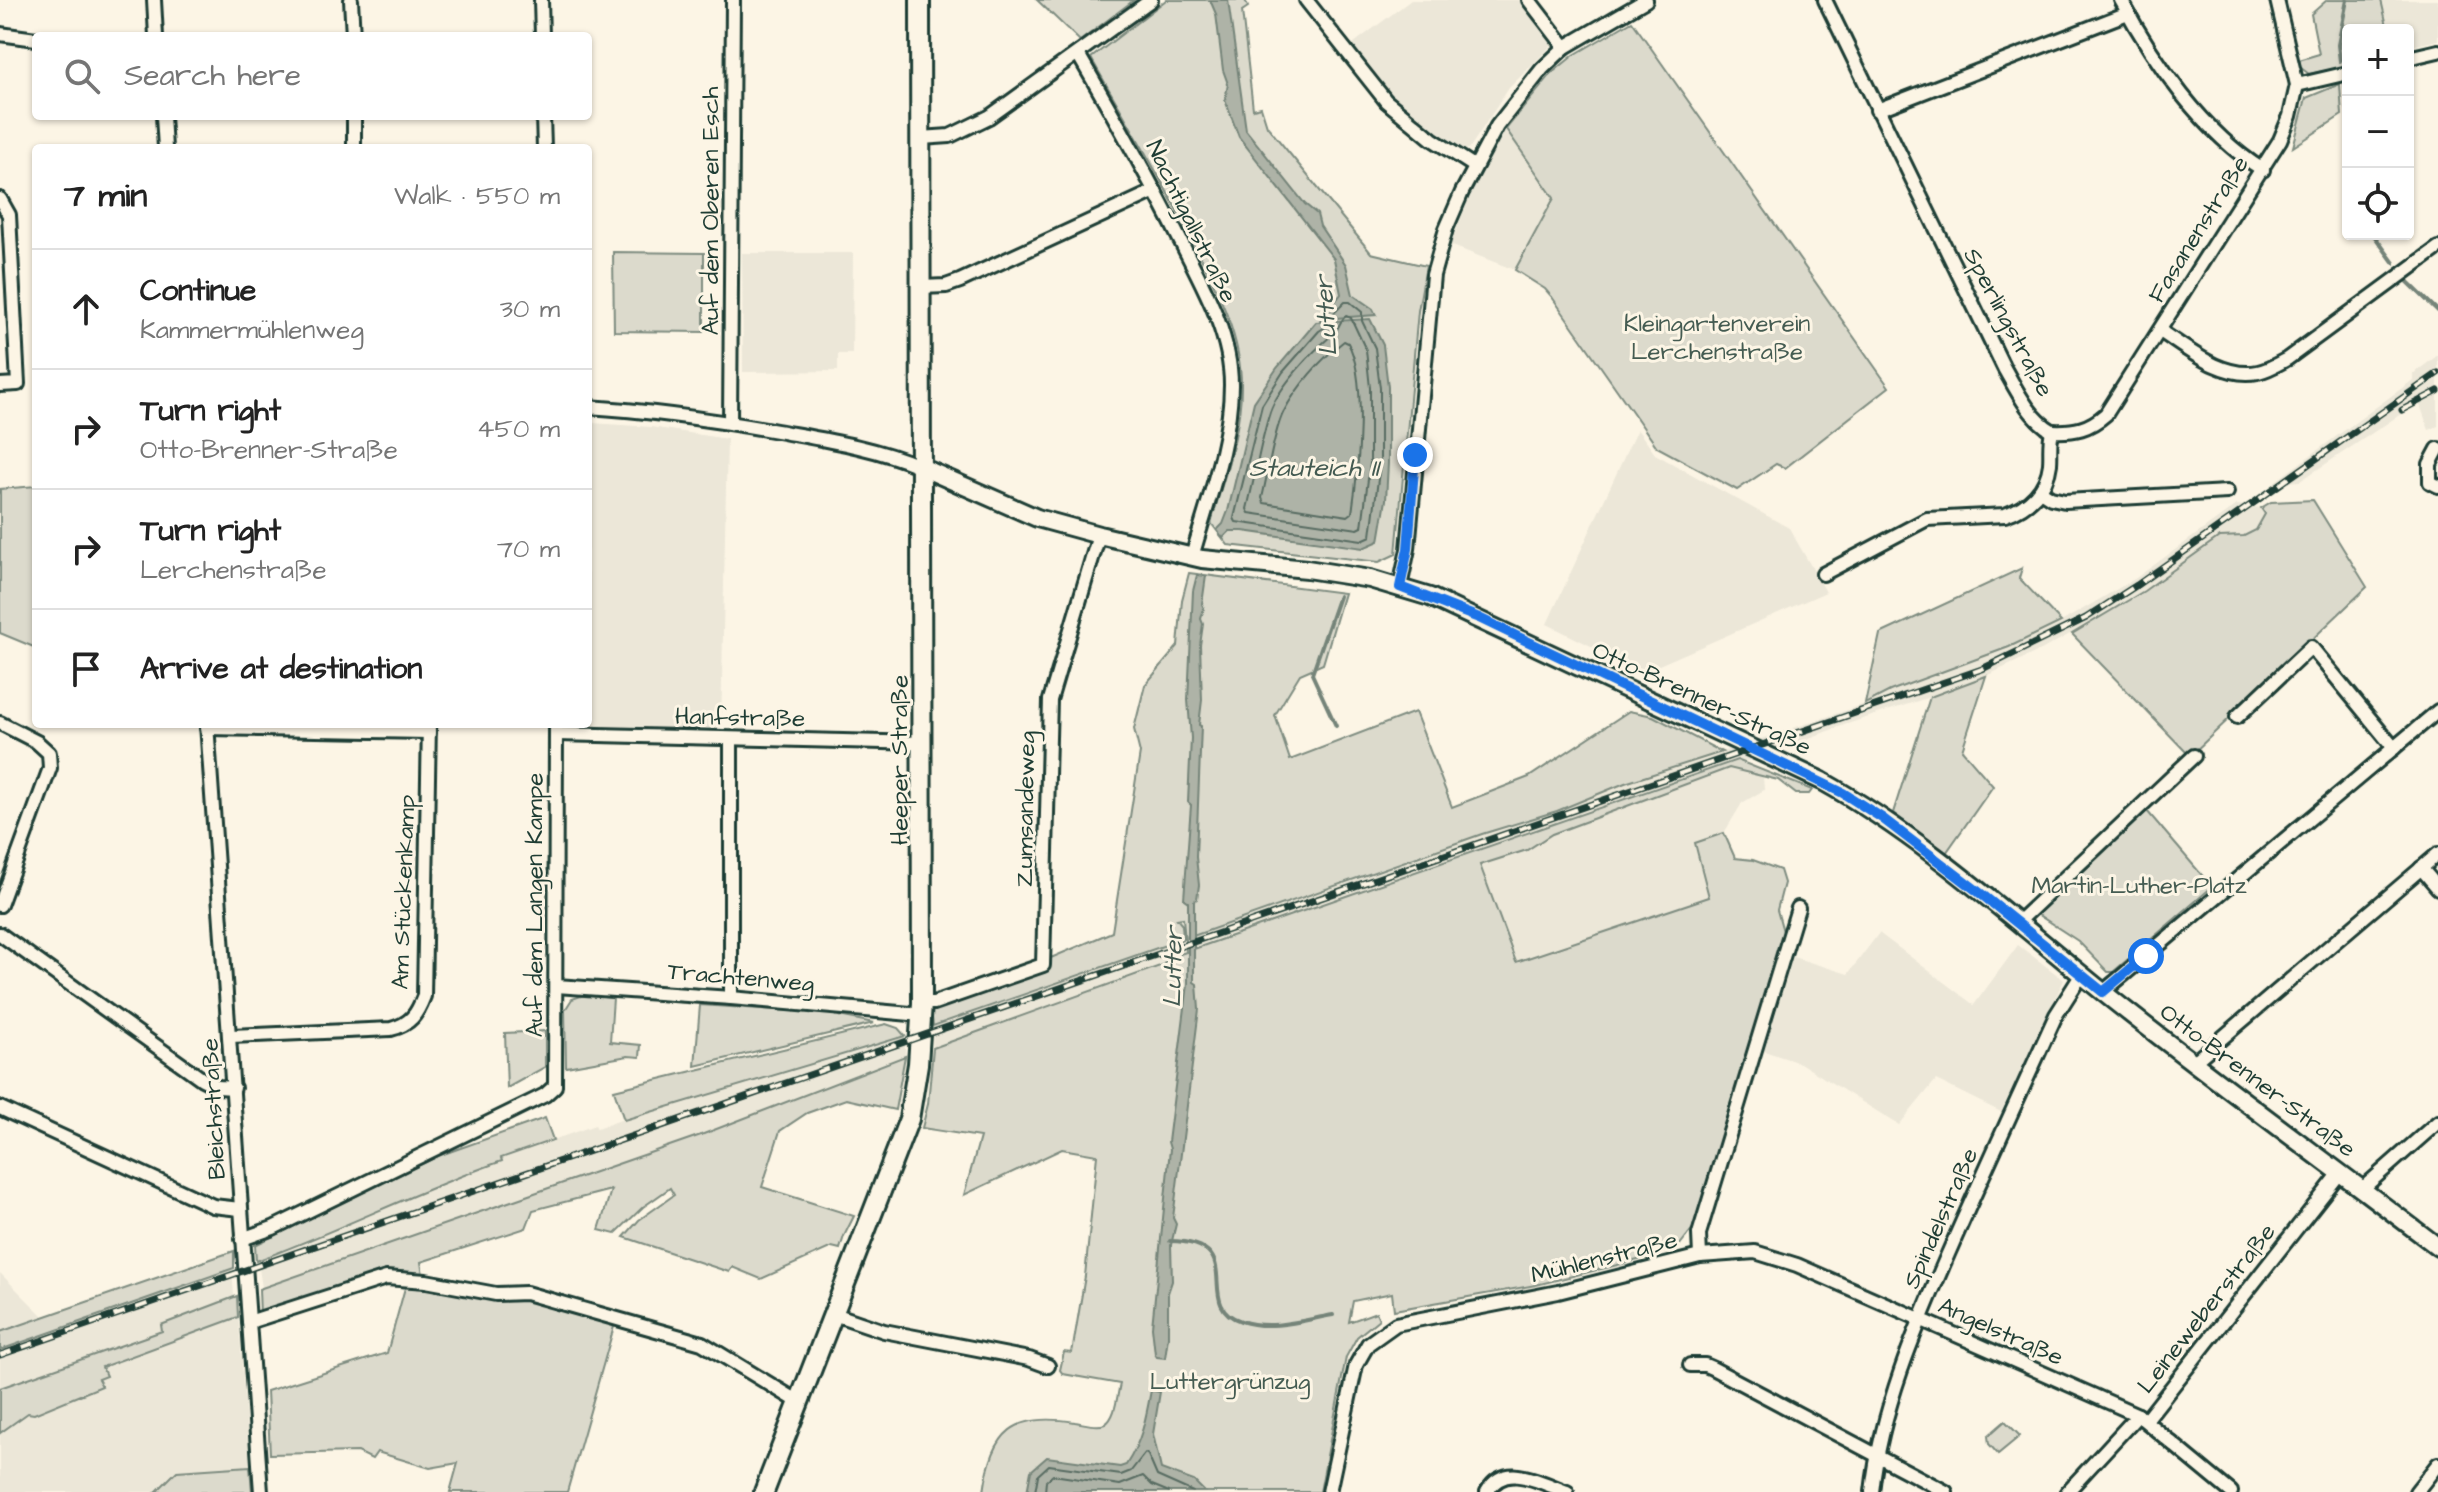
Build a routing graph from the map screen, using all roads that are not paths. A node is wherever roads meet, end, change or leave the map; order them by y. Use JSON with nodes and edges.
{"nodes":[{"id":1,"x":154,"y":0,"type":"edge"},
{"id":2,"x":351,"y":0,"type":"edge"},
{"id":3,"x":541,"y":0,"type":"edge"},
{"id":4,"x":733,"y":0,"type":"edge"},
{"id":5,"x":920,"y":0,"type":"edge"},
{"id":6,"x":1151,"y":0,"type":"edge"},
{"id":7,"x":1306,"y":0,"type":"edge"},
{"id":8,"x":1529,"y":0,"type":"edge"},
{"id":9,"x":1646,"y":0,"type":"edge"},
{"id":10,"x":1825,"y":0,"type":"edge"},
{"id":11,"x":2121,"y":0,"type":"edge"},
{"id":12,"x":2277,"y":0,"type":"edge"},
{"id":13,"x":2128,"y":13,"type":"junction"},
{"id":14,"x":156,"y":32,"type":"edge"},
{"id":15,"x":353,"y":32,"type":"edge"},
{"id":16,"x":542,"y":32,"type":"edge"},
{"id":17,"x":0,"y":34,"type":"edge"},
{"id":18,"x":32,"y":38,"type":"edge"},
{"id":19,"x":1565,"y":47,"type":"junction"},
{"id":20,"x":2438,"y":51,"type":"edge"},
{"id":21,"x":1078,"y":54,"type":"junction"},
{"id":22,"x":2414,"y":57,"type":"edge"},
{"id":23,"x":2342,"y":74,"type":"edge"},
{"id":24,"x":2297,"y":85,"type":"junction"},
{"id":25,"x":1877,"y":110,"type":"junction"},
{"id":26,"x":163,"y":120,"type":"edge"},
{"id":27,"x":354,"y":120,"type":"edge"},
{"id":28,"x":543,"y":120,"type":"edge"},
{"id":29,"x":921,"y":138,"type":"junction"},
{"id":30,"x":165,"y":144,"type":"edge"},
{"id":31,"x":354,"y":144,"type":"edge"},
{"id":32,"x":544,"y":144,"type":"edge"},
{"id":33,"x":1474,"y":166,"type":"junction"},
{"id":34,"x":2263,"y":170,"type":"junction"},
{"id":35,"x":1155,"y":191,"type":"junction"},
{"id":36,"x":0,"y":199,"type":"edge"},
{"id":37,"x":2438,"y":248,"type":"edge"},
{"id":38,"x":921,"y":287,"type":"junction"},
{"id":39,"x":2160,"y":331,"type":"junction"},
{"id":40,"x":0,"y":385,"type":"edge"},
{"id":41,"x":592,"y":407,"type":"edge"},
{"id":42,"x":730,"y":423,"type":"junction"},
{"id":43,"x":2052,"y":431,"type":"junction"},
{"id":44,"x":2438,"y":449,"type":"edge"},
{"id":45,"x":919,"y":466,"type":"junction"},
{"id":46,"x":2434,"y":484,"type":"edge"},
{"id":47,"x":2040,"y":491,"type":"junction"},
{"id":48,"x":2227,"y":492,"type":"dead end"},
{"id":49,"x":1099,"y":535,"type":"junction"},
{"id":50,"x":1192,"y":557,"type":"junction"},
{"id":51,"x":1823,"y":574,"type":"dead end"},
{"id":52,"x":1400,"y":587,"type":"junction"},
{"id":53,"x":2438,"y":711,"type":"edge"},
{"id":54,"x":2237,"y":717,"type":"dead end"},
{"id":55,"x":0,"y":723,"type":"edge"},
{"id":56,"x":207,"y":728,"type":"edge"},
{"id":57,"x":429,"y":728,"type":"edge"},
{"id":58,"x":556,"y":729,"type":"edge"},
{"id":59,"x":731,"y":739,"type":"junction"},
{"id":60,"x":923,"y":743,"type":"junction"},
{"id":61,"x":2394,"y":748,"type":"junction"},
{"id":62,"x":2194,"y":756,"type":"dead end"},
{"id":63,"x":2438,"y":854,"type":"edge"},
{"id":64,"x":2421,"y":868,"type":"junction"},
{"id":65,"x":2438,"y":888,"type":"edge"},
{"id":66,"x":0,"y":905,"type":"edge"},
{"id":67,"x":1798,"y":908,"type":"dead end"},
{"id":68,"x":2018,"y":922,"type":"junction"},
{"id":69,"x":0,"y":934,"type":"edge"},
{"id":70,"x":2082,"y":974,"type":"junction"},
{"id":71,"x":556,"y":986,"type":"junction"},
{"id":72,"x":2103,"y":992,"type":"junction"},
{"id":73,"x":731,"y":998,"type":"junction"},
{"id":74,"x":922,"y":1009,"type":"junction"},
{"id":75,"x":231,"y":1036,"type":"junction"},
{"id":76,"x":2194,"y":1062,"type":"junction"},
{"id":77,"x":234,"y":1088,"type":"junction"},
{"id":78,"x":0,"y":1108,"type":"edge"},
{"id":79,"x":2438,"y":1122,"type":"edge"},
{"id":80,"x":2340,"y":1173,"type":"junction"},
{"id":81,"x":2362,"y":1189,"type":"junction"},
{"id":82,"x":240,"y":1209,"type":"junction"},
{"id":83,"x":242,"y":1239,"type":"junction"},
{"id":84,"x":2438,"y":1247,"type":"edge"},
{"id":85,"x":1700,"y":1256,"type":"junction"},
{"id":86,"x":834,"y":1314,"type":"junction"},
{"id":87,"x":1919,"y":1319,"type":"junction"},
{"id":88,"x":249,"y":1322,"type":"junction"},
{"id":89,"x":1690,"y":1365,"type":"dead end"},
{"id":90,"x":1048,"y":1366,"type":"dead end"},
{"id":91,"x":799,"y":1402,"type":"junction"},
{"id":92,"x":2142,"y":1417,"type":"junction"},
{"id":93,"x":1876,"y":1455,"type":"junction"},
{"id":94,"x":2438,"y":1464,"type":"edge"},
{"id":95,"x":261,"y":1492,"type":"edge"},
{"id":96,"x":764,"y":1492,"type":"edge"},
{"id":97,"x":1329,"y":1492,"type":"edge"},
{"id":98,"x":1487,"y":1492,"type":"edge"},
{"id":99,"x":1567,"y":1492,"type":"edge"},
{"id":100,"x":1872,"y":1492,"type":"edge"},
{"id":101,"x":1946,"y":1492,"type":"edge"},
{"id":102,"x":2067,"y":1492,"type":"edge"},
{"id":103,"x":2231,"y":1492,"type":"edge"},
{"id":104,"x":2416,"y":1492,"type":"edge"}],
"edges":[{"from":1,"to":14,"type":"street"},
{"from":2,"to":15,"type":"street"},
{"from":3,"to":16,"type":"street"},
{"from":4,"to":42,"type":"street","name":"Auf dem Oberen Esch"},
{"from":5,"to":29,"type":"main road","name":"Heeper Straße"},
{"from":6,"to":21,"type":"street"},
{"from":7,"to":33,"type":"street"},
{"from":8,"to":19,"type":"street"},
{"from":9,"to":19,"type":"street"},
{"from":10,"to":25,"type":"street","name":"Sperlingstraße"},
{"from":11,"to":13,"type":"street"},
{"from":12,"to":24,"type":"street","name":"Fasanenstraße"},
{"from":13,"to":25,"type":"street"},
{"from":13,"to":34,"type":"street"},
{"from":17,"to":18,"type":"street"},
{"from":19,"to":33,"type":"street"},
{"from":20,"to":22,"type":"street"},
{"from":21,"to":29,"type":"street"},
{"from":21,"to":35,"type":"street","name":"Nachtigallstraße"},
{"from":23,"to":24,"type":"street"},
{"from":24,"to":34,"type":"street","name":"Fasanenstraße"},
{"from":25,"to":43,"type":"street","name":"Sperlingstraße"},
{"from":26,"to":30,"type":"street"},
{"from":27,"to":31,"type":"street"},
{"from":28,"to":32,"type":"street"},
{"from":29,"to":38,"type":"main road","name":"Heeper Straße"},
{"from":33,"to":52,"type":"street"},
{"from":34,"to":39,"type":"street","name":"Fasanenstraße"},
{"from":35,"to":38,"type":"street"},
{"from":35,"to":50,"type":"street","name":"Nachtigallstraße"},
{"from":36,"to":40,"type":"street"},
{"from":37,"to":39,"type":"street"},
{"from":38,"to":45,"type":"main road","name":"Heeper Straße"},
{"from":39,"to":43,"type":"street","name":"Fasanenstraße"},
{"from":41,"to":42,"type":"street"},
{"from":42,"to":45,"type":"street"},
{"from":43,"to":47,"type":"street","name":"Sperlingstraße"},
{"from":44,"to":46,"type":"street"},
{"from":45,"to":49,"type":"street","name":"Otto-Brenner-Straße"},
{"from":45,"to":60,"type":"main road","name":"Heeper Straße"},
{"from":47,"to":48,"type":"street"},
{"from":47,"to":51,"type":"street"},
{"from":49,"to":50,"type":"street","name":"Otto-Brenner-Straße"},
{"from":49,"to":74,"type":"street","name":"Zumsandeweg"},
{"from":50,"to":52,"type":"street","name":"Otto-Brenner-Straße"},
{"from":52,"to":68,"type":"street","name":"Otto-Brenner-Straße"},
{"from":53,"to":61,"type":"street"},
{"from":54,"to":61,"type":"street"},
{"from":55,"to":66,"type":"street"},
{"from":56,"to":75,"type":"street","name":"Bleichstraße"},
{"from":57,"to":75,"type":"street","name":"Am Stückenkamp"},
{"from":58,"to":59,"type":"street","name":"Hanfstraße"},
{"from":58,"to":71,"type":"street","name":"Auf dem Langen Kampe"},
{"from":59,"to":60,"type":"street","name":"Hanfstraße"},
{"from":59,"to":73,"type":"street"},
{"from":60,"to":74,"type":"main road","name":"Heeper Straße"},
{"from":61,"to":72,"type":"street"},
{"from":62,"to":68,"type":"street"},
{"from":63,"to":64,"type":"street"},
{"from":64,"to":65,"type":"street"},
{"from":64,"to":76,"type":"street"},
{"from":67,"to":85,"type":"street","name":"Mühlenstraße"},
{"from":68,"to":70,"type":"street","name":"Otto-Brenner-Straße"},
{"from":69,"to":77,"type":"street"},
{"from":70,"to":72,"type":"street","name":"Otto-Brenner-Straße"},
{"from":70,"to":87,"type":"street","name":"Spindelstraße"},
{"from":71,"to":73,"type":"street","name":"Trachtenweg"},
{"from":71,"to":83,"type":"street","name":"Auf dem Langen Kampe"},
{"from":72,"to":76,"type":"street","name":"Otto-Brenner-Straße"},
{"from":73,"to":74,"type":"street","name":"Trachtenweg"},
{"from":74,"to":86,"type":"main road","name":"Heeper Straße"},
{"from":75,"to":77,"type":"street","name":"Bleichstraße"},
{"from":76,"to":80,"type":"street","name":"Otto-Brenner-Straße"},
{"from":77,"to":82,"type":"street","name":"Bleichstraße"},
{"from":78,"to":82,"type":"street"},
{"from":79,"to":81,"type":"street"},
{"from":80,"to":81,"type":"street","name":"Otto-Brenner-Straße"},
{"from":80,"to":92,"type":"street","name":"Leineweberstraße"},
{"from":81,"to":84,"type":"street","name":"Otto-Brenner-Straße"},
{"from":82,"to":83,"type":"street","name":"Bleichstraße"},
{"from":83,"to":88,"type":"street","name":"Bleichstraße"},
{"from":85,"to":87,"type":"street","name":"Angelstraße"},
{"from":85,"to":97,"type":"street","name":"Mühlenstraße"},
{"from":86,"to":90,"type":"street"},
{"from":86,"to":91,"type":"main road","name":"Heeper Straße"},
{"from":87,"to":92,"type":"street","name":"Angelstraße"},
{"from":87,"to":93,"type":"street","name":"Spindelstraße"},
{"from":88,"to":91,"type":"street"},
{"from":88,"to":95,"type":"street","name":"Bleichstraße"},
{"from":89,"to":93,"type":"street"},
{"from":91,"to":96,"type":"main road","name":"Heeper Straße"},
{"from":92,"to":102,"type":"street"},
{"from":92,"to":103,"type":"street","name":"Leineweberstraße"},
{"from":93,"to":100,"type":"street","name":"Spindelstraße"},
{"from":93,"to":101,"type":"street"},
{"from":94,"to":104,"type":"street"},
{"from":98,"to":99,"type":"street"}]}
